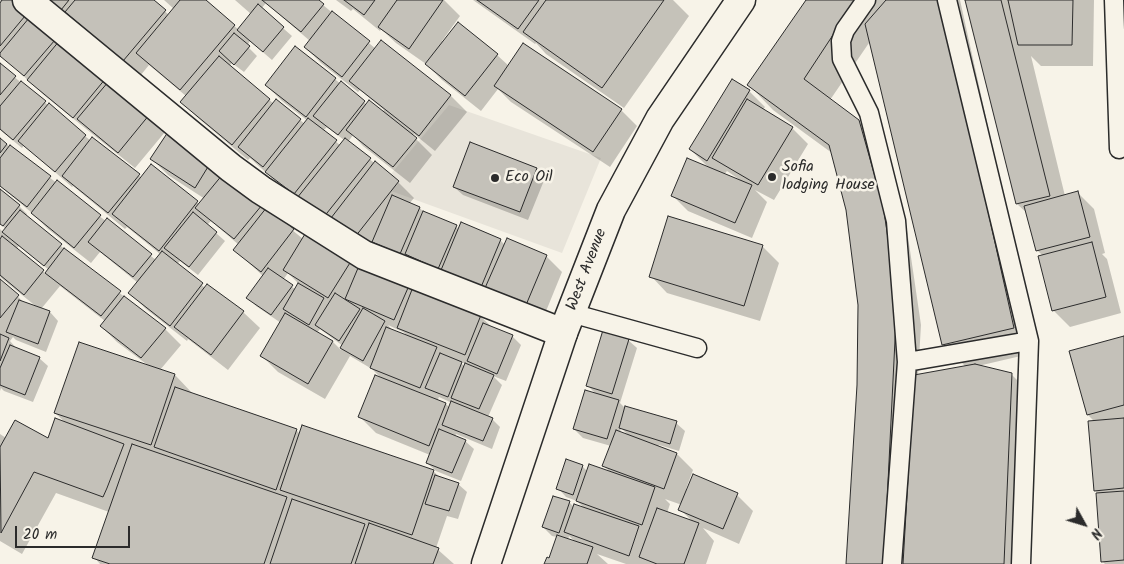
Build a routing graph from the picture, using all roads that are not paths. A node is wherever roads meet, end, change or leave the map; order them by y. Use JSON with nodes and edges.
{"nodes":[{"id":1,"x":27,"y":0,"type":"edge"},
{"id":2,"x":741,"y":0,"type":"edge"},
{"id":3,"x":866,"y":0,"type":"edge"},
{"id":4,"x":947,"y":0,"type":"edge"},
{"id":5,"x":1114,"y":0,"type":"edge"},
{"id":6,"x":1119,"y":149,"type":"dead end"},
{"id":7,"x":567,"y":323,"type":"junction"},
{"id":8,"x":1029,"y":341,"type":"junction"},
{"id":9,"x":697,"y":348,"type":"dead end"},
{"id":10,"x":906,"y":362,"type":"junction"},
{"id":11,"x":486,"y":564,"type":"edge"},
{"id":12,"x":892,"y":564,"type":"edge"},
{"id":13,"x":1021,"y":564,"type":"edge"}],
"edges":[{"from":1,"to":7,"type":"street"},
{"from":2,"to":7,"type":"street","name":"West Avenue"},
{"from":3,"to":10,"type":"lane"},
{"from":4,"to":8,"type":"lane"},
{"from":5,"to":6,"type":"lane"},
{"from":7,"to":9,"type":"lane"},
{"from":7,"to":11,"type":"street","name":"West Avenue"},
{"from":8,"to":10,"type":"lane"},
{"from":8,"to":13,"type":"lane"},
{"from":10,"to":12,"type":"lane"}]}
